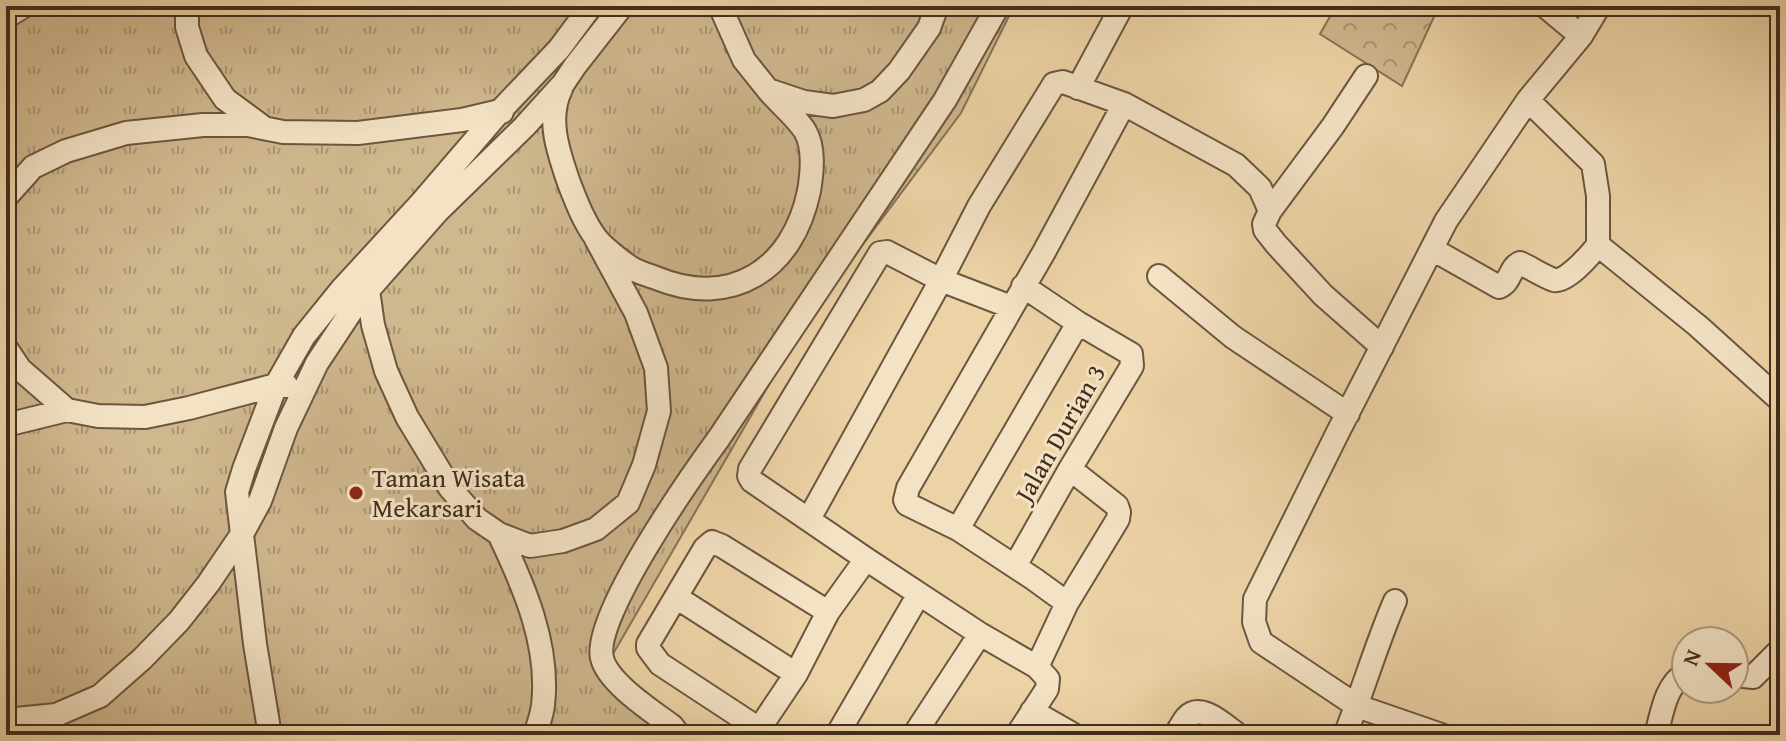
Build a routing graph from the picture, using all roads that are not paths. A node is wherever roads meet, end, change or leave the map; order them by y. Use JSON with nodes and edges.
{"nodes":[{"id":1,"x":24,"y":6,"type":"edge"},
{"id":2,"x":187,"y":6,"type":"edge"},
{"id":3,"x":591,"y":6,"type":"edge"},
{"id":4,"x":622,"y":6,"type":"edge"},
{"id":5,"x":720,"y":6,"type":"edge"},
{"id":6,"x":937,"y":6,"type":"edge"},
{"id":7,"x":998,"y":6,"type":"edge"},
{"id":8,"x":1122,"y":6,"type":"edge"},
{"id":9,"x":1545,"y":6,"type":"edge"},
{"id":10,"x":1599,"y":6,"type":"edge"},
{"id":11,"x":6,"y":17,"type":"edge"},
{"id":12,"x":1581,"y":36,"type":"junction"},
{"id":13,"x":1366,"y":76,"type":"dead end"},
{"id":14,"x":563,"y":84,"type":"junction"},
{"id":15,"x":1078,"y":88,"type":"junction"},
{"id":16,"x":768,"y":90,"type":"junction"},
{"id":17,"x":1528,"y":100,"type":"junction"},
{"id":18,"x":1124,"y":104,"type":"junction"},
{"id":19,"x":500,"y":111,"type":"junction"},
{"id":20,"x":524,"y":127,"type":"junction"},
{"id":21,"x":264,"y":128,"type":"junction"},
{"id":22,"x":6,"y":197,"type":"edge"},
{"id":23,"x":1270,"y":211,"type":"junction"},
{"id":24,"x":596,"y":239,"type":"junction"},
{"id":25,"x":1598,"y":245,"type":"junction"},
{"id":26,"x":1432,"y":249,"type":"junction"},
{"id":27,"x":1159,"y":276,"type":"dead end"},
{"id":28,"x":941,"y":280,"type":"junction"},
{"id":29,"x":1023,"y":286,"type":"junction"},
{"id":30,"x":368,"y":290,"type":"junction"},
{"id":31,"x":1011,"y":307,"type":"junction"},
{"id":32,"x":1078,"y":323,"type":"junction"},
{"id":33,"x":1382,"y":347,"type":"junction"},
{"id":34,"x":6,"y":348,"type":"edge"},
{"id":35,"x":276,"y":385,"type":"junction"},
{"id":36,"x":306,"y":388,"type":"junction"},
{"id":37,"x":1780,"y":400,"type":"edge"},
{"id":38,"x":67,"y":410,"type":"junction"},
{"id":39,"x":1348,"y":414,"type":"junction"},
{"id":40,"x":6,"y":425,"type":"edge"},
{"id":41,"x":1070,"y":469,"type":"junction"},
{"id":42,"x":809,"y":519,"type":"junction"},
{"id":43,"x":958,"y":529,"type":"junction"},
{"id":44,"x":242,"y":534,"type":"junction"},
{"id":45,"x":499,"y":534,"type":"junction"},
{"id":46,"x":866,"y":559,"type":"junction"},
{"id":47,"x":1015,"y":566,"type":"junction"},
{"id":48,"x":919,"y":594,"type":"junction"},
{"id":49,"x":676,"y":597,"type":"junction"},
{"id":50,"x":1395,"y":601,"type":"dead end"},
{"id":51,"x":1067,"y":603,"type":"junction"},
{"id":52,"x":828,"y":612,"type":"junction"},
{"id":53,"x":980,"y":634,"type":"junction"},
{"id":54,"x":1780,"y":650,"type":"edge"},
{"id":55,"x":1037,"y":667,"type":"junction"},
{"id":56,"x":796,"y":674,"type":"junction"},
{"id":57,"x":1750,"y":677,"type":"edge"},
{"id":58,"x":1670,"y":692,"type":"edge"},
{"id":59,"x":1357,"y":706,"type":"junction"},
{"id":60,"x":1032,"y":711,"type":"junction"},
{"id":61,"x":6,"y":720,"type":"edge"},
{"id":62,"x":51,"y":725,"type":"edge"},
{"id":63,"x":757,"y":732,"type":"edge"},
{"id":64,"x":270,"y":735,"type":"edge"},
{"id":65,"x":535,"y":735,"type":"edge"},
{"id":66,"x":679,"y":735,"type":"edge"},
{"id":67,"x":837,"y":735,"type":"edge"},
{"id":68,"x":914,"y":735,"type":"edge"},
{"id":69,"x":1017,"y":735,"type":"edge"},
{"id":70,"x":1074,"y":735,"type":"edge"},
{"id":71,"x":1175,"y":735,"type":"edge"},
{"id":72,"x":1238,"y":735,"type":"edge"},
{"id":73,"x":1345,"y":735,"type":"edge"},
{"id":74,"x":1441,"y":735,"type":"edge"},
{"id":75,"x":1656,"y":735,"type":"edge"}],
"edges":[{"from":1,"to":11,"type":"street"},
{"from":2,"to":21,"type":"street"},
{"from":3,"to":19,"type":"street"},
{"from":4,"to":14,"type":"street"},
{"from":5,"to":16,"type":"street"},
{"from":6,"to":16,"type":"street"},
{"from":7,"to":66,"type":"street"},
{"from":8,"to":15,"type":"street"},
{"from":9,"to":12,"type":"street"},
{"from":10,"to":12,"type":"street"},
{"from":12,"to":17,"type":"street"},
{"from":13,"to":23,"type":"street"},
{"from":14,"to":20,"type":"street"},
{"from":14,"to":24,"type":"street"},
{"from":15,"to":18,"type":"street"},
{"from":15,"to":28,"type":"street"},
{"from":16,"to":24,"type":"street"},
{"from":17,"to":25,"type":"street"},
{"from":17,"to":26,"type":"street"},
{"from":18,"to":23,"type":"street"},
{"from":18,"to":29,"type":"street"},
{"from":19,"to":20,"type":"street"},
{"from":19,"to":21,"type":"street"},
{"from":19,"to":35,"type":"street"},
{"from":20,"to":30,"type":"street"},
{"from":21,"to":22,"type":"street"},
{"from":23,"to":33,"type":"street"},
{"from":24,"to":45,"type":"street"},
{"from":25,"to":26,"type":"street"},
{"from":25,"to":37,"type":"street"},
{"from":26,"to":33,"type":"street"},
{"from":27,"to":39,"type":"street"},
{"from":28,"to":31,"type":"street"},
{"from":28,"to":42,"type":"street"},
{"from":28,"to":42,"type":"street"},
{"from":29,"to":31,"type":"street"},
{"from":29,"to":32,"type":"street","name":"Jalan Durian 3"},
{"from":30,"to":36,"type":"street"},
{"from":30,"to":45,"type":"street"},
{"from":31,"to":43,"type":"street"},
{"from":32,"to":41,"type":"street","name":"Jalan Durian 3"},
{"from":32,"to":43,"type":"street"},
{"from":33,"to":39,"type":"street"},
{"from":34,"to":38,"type":"street"},
{"from":35,"to":36,"type":"street"},
{"from":35,"to":38,"type":"street"},
{"from":35,"to":44,"type":"street"},
{"from":36,"to":44,"type":"street"},
{"from":38,"to":40,"type":"street"},
{"from":39,"to":59,"type":"street"},
{"from":41,"to":47,"type":"street","name":"Jalan Durian 3"},
{"from":41,"to":51,"type":"street"},
{"from":42,"to":46,"type":"street"},
{"from":43,"to":47,"type":"street"},
{"from":44,"to":62,"type":"street"},
{"from":44,"to":64,"type":"street"},
{"from":45,"to":65,"type":"street"},
{"from":46,"to":48,"type":"street"},
{"from":46,"to":52,"type":"street"},
{"from":47,"to":51,"type":"street"},
{"from":48,"to":53,"type":"street"},
{"from":48,"to":67,"type":"street"},
{"from":49,"to":52,"type":"street"},
{"from":49,"to":56,"type":"street"},
{"from":49,"to":63,"type":"street"},
{"from":50,"to":59,"type":"street"},
{"from":51,"to":55,"type":"street"},
{"from":52,"to":56,"type":"street"},
{"from":53,"to":55,"type":"street"},
{"from":53,"to":68,"type":"street"},
{"from":54,"to":57,"type":"street"},
{"from":55,"to":60,"type":"street"},
{"from":56,"to":63,"type":"street"},
{"from":58,"to":75,"type":"street"},
{"from":59,"to":73,"type":"street"},
{"from":59,"to":74,"type":"street"},
{"from":60,"to":69,"type":"street"},
{"from":60,"to":70,"type":"street"},
{"from":61,"to":62,"type":"street"},
{"from":71,"to":72,"type":"street"}]}
